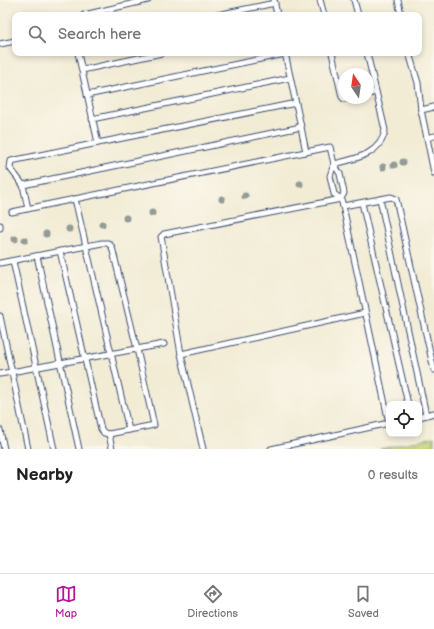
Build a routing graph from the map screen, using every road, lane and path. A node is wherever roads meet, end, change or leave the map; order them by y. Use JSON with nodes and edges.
{"nodes":[{"id":1,"x":148,"y":0,"type":"edge"},
{"id":2,"x":320,"y":0,"type":"edge"},
{"id":3,"x":354,"y":0,"type":"edge"},
{"id":4,"x":398,"y":0,"type":"edge"},
{"id":5,"x":274,"y":1,"type":"edge"},
{"id":6,"x":97,"y":12,"type":"edge"},
{"id":7,"x":229,"y":12,"type":"edge"},
{"id":8,"x":276,"y":12,"type":"edge"},
{"id":9,"x":323,"y":12,"type":"edge"},
{"id":10,"x":357,"y":12,"type":"edge"},
{"id":11,"x":400,"y":12,"type":"edge"},
{"id":12,"x":12,"y":42,"type":"edge"},
{"id":13,"x":0,"y":44,"type":"edge"},
{"id":14,"x":79,"y":56,"type":"edge"},
{"id":15,"x":148,"y":56,"type":"edge"},
{"id":16,"x":275,"y":56,"type":"edge"},
{"id":17,"x":285,"y":56,"type":"edge"},
{"id":18,"x":333,"y":56,"type":"edge"},
{"id":19,"x":368,"y":56,"type":"edge"},
{"id":20,"x":410,"y":56,"type":"edge"},
{"id":21,"x":82,"y":70,"type":"junction"},
{"id":22,"x":290,"y":78,"type":"junction"},
{"id":23,"x":338,"y":79,"type":"edge"},
{"id":24,"x":376,"y":92,"type":"joint"},
{"id":25,"x":87,"y":95,"type":"junction"},
{"id":26,"x":296,"y":103,"type":"junction"},
{"id":27,"x":434,"y":107,"type":"edge"},
{"id":28,"x":421,"y":110,"type":"junction"},
{"id":29,"x":92,"y":119,"type":"junction"},
{"id":30,"x":301,"y":127,"type":"junction"},
{"id":31,"x":434,"y":136,"type":"edge"},
{"id":32,"x":427,"y":138,"type":"junction"},
{"id":33,"x":98,"y":143,"type":"junction"},
{"id":34,"x":306,"y":152,"type":"junction"},
{"id":35,"x":334,"y":164,"type":"junction"},
{"id":36,"x":434,"y":173,"type":"edge"},
{"id":37,"x":23,"y":185,"type":"junction"},
{"id":38,"x":75,"y":199,"type":"junction"},
{"id":39,"x":341,"y":199,"type":"junction"},
{"id":40,"x":380,"y":199,"type":"junction"},
{"id":41,"x":362,"y":203,"type":"junction"},
{"id":42,"x":343,"y":206,"type":"junction"},
{"id":43,"x":28,"y":209,"type":"junction"},
{"id":44,"x":12,"y":212,"type":"dead end"},
{"id":45,"x":0,"y":224,"type":"edge"},
{"id":46,"x":0,"y":228,"type":"edge"},
{"id":47,"x":86,"y":245,"type":"junction"},
{"id":48,"x":60,"y":251,"type":"junction"},
{"id":49,"x":37,"y":256,"type":"junction"},
{"id":50,"x":13,"y":261,"type":"junction"},
{"id":51,"x":0,"y":264,"type":"edge"},
{"id":52,"x":365,"y":313,"type":"junction"},
{"id":53,"x":0,"y":316,"type":"edge"},
{"id":54,"x":164,"y":344,"type":"dead end"},
{"id":55,"x":137,"y":349,"type":"junction"},
{"id":56,"x":111,"y":354,"type":"junction"},
{"id":57,"x":181,"y":354,"type":"junction"},
{"id":58,"x":84,"y":359,"type":"junction"},
{"id":59,"x":60,"y":363,"type":"junction"},
{"id":60,"x":36,"y":368,"type":"junction"},
{"id":61,"x":434,"y":370,"type":"edge"},
{"id":62,"x":12,"y":372,"type":"junction"},
{"id":63,"x":0,"y":374,"type":"edge"},
{"id":64,"x":407,"y":401,"type":"edge"},
{"id":65,"x":386,"y":409,"type":"edge"},
{"id":66,"x":434,"y":413,"type":"edge"},
{"id":67,"x":426,"y":415,"type":"junction"},
{"id":68,"x":422,"y":416,"type":"edge"},
{"id":69,"x":386,"y":424,"type":"edge"},
{"id":70,"x":0,"y":430,"type":"edge"},
{"id":71,"x":129,"y":430,"type":"junction"},
{"id":72,"x":109,"y":434,"type":"junction"},
{"id":73,"x":4,"y":449,"type":"edge"},
{"id":74,"x":28,"y":449,"type":"edge"},
{"id":75,"x":54,"y":449,"type":"edge"},
{"id":76,"x":79,"y":449,"type":"edge"},
{"id":77,"x":112,"y":449,"type":"edge"},
{"id":78,"x":202,"y":449,"type":"edge"},
{"id":79,"x":271,"y":449,"type":"edge"}],
"edges":[{"from":1,"to":6,"type":"lane"},
{"from":2,"to":9,"type":"lane"},
{"from":3,"to":10,"type":"lane"},
{"from":4,"to":11,"type":"lane"},
{"from":5,"to":7,"type":"lane"},
{"from":5,"to":8,"type":"lane"},
{"from":12,"to":13,"type":"lane"},
{"from":14,"to":21,"type":"lane"},
{"from":15,"to":21,"type":"lane"},
{"from":16,"to":25,"type":"lane"},
{"from":17,"to":22,"type":"lane"},
{"from":18,"to":23,"type":"lane"},
{"from":19,"to":24,"type":"lane"},
{"from":20,"to":28,"type":"lane"},
{"from":21,"to":25,"type":"lane"},
{"from":22,"to":26,"type":"lane"},
{"from":22,"to":29,"type":"lane"},
{"from":24,"to":35,"type":"lane"},
{"from":25,"to":29,"type":"lane"},
{"from":26,"to":30,"type":"lane"},
{"from":26,"to":33,"type":"lane"},
{"from":27,"to":28,"type":"lane"},
{"from":28,"to":32,"type":"lane"},
{"from":29,"to":33,"type":"lane"},
{"from":30,"to":34,"type":"lane"},
{"from":30,"to":37,"type":"lane"},
{"from":31,"to":32,"type":"lane"},
{"from":32,"to":36,"type":"lane"},
{"from":33,"to":37,"type":"lane"},
{"from":34,"to":35,"type":"lane"},
{"from":34,"to":38,"type":"lane"},
{"from":35,"to":39,"type":"lane"},
{"from":35,"to":39,"type":"lane"},
{"from":37,"to":43,"type":"lane"},
{"from":38,"to":43,"type":"lane"},
{"from":38,"to":47,"type":"lane"},
{"from":39,"to":42,"type":"lane"},
{"from":39,"to":57,"type":"lane"},
{"from":40,"to":41,"type":"lane"},
{"from":40,"to":61,"type":"lane"},
{"from":40,"to":67,"type":"lane"},
{"from":41,"to":42,"type":"lane"},
{"from":41,"to":64,"type":"lane"},
{"from":42,"to":52,"type":"lane"},
{"from":43,"to":44,"type":"lane"},
{"from":45,"to":46,"type":"lane"},
{"from":47,"to":48,"type":"lane"},
{"from":47,"to":55,"type":"lane"},
{"from":47,"to":56,"type":"lane"},
{"from":48,"to":49,"type":"lane"},
{"from":48,"to":58,"type":"lane"},
{"from":49,"to":50,"type":"lane"},
{"from":49,"to":59,"type":"lane"},
{"from":50,"to":51,"type":"lane"},
{"from":50,"to":60,"type":"lane"},
{"from":52,"to":57,"type":"lane"},
{"from":52,"to":65,"type":"lane"},
{"from":53,"to":62,"type":"lane"},
{"from":54,"to":55,"type":"lane"},
{"from":55,"to":56,"type":"lane"},
{"from":55,"to":71,"type":"lane"},
{"from":56,"to":58,"type":"lane"},
{"from":56,"to":71,"type":"lane"},
{"from":57,"to":78,"type":"lane"},
{"from":58,"to":59,"type":"lane"},
{"from":58,"to":72,"type":"lane"},
{"from":59,"to":60,"type":"lane"},
{"from":59,"to":76,"type":"lane"},
{"from":60,"to":62,"type":"lane"},
{"from":60,"to":75,"type":"lane"},
{"from":62,"to":63,"type":"lane"},
{"from":62,"to":74,"type":"lane"},
{"from":66,"to":67,"type":"lane"},
{"from":67,"to":68,"type":"lane"},
{"from":69,"to":79,"type":"lane"},
{"from":70,"to":73,"type":"lane"},
{"from":71,"to":72,"type":"lane"},
{"from":72,"to":77,"type":"lane"}]}
